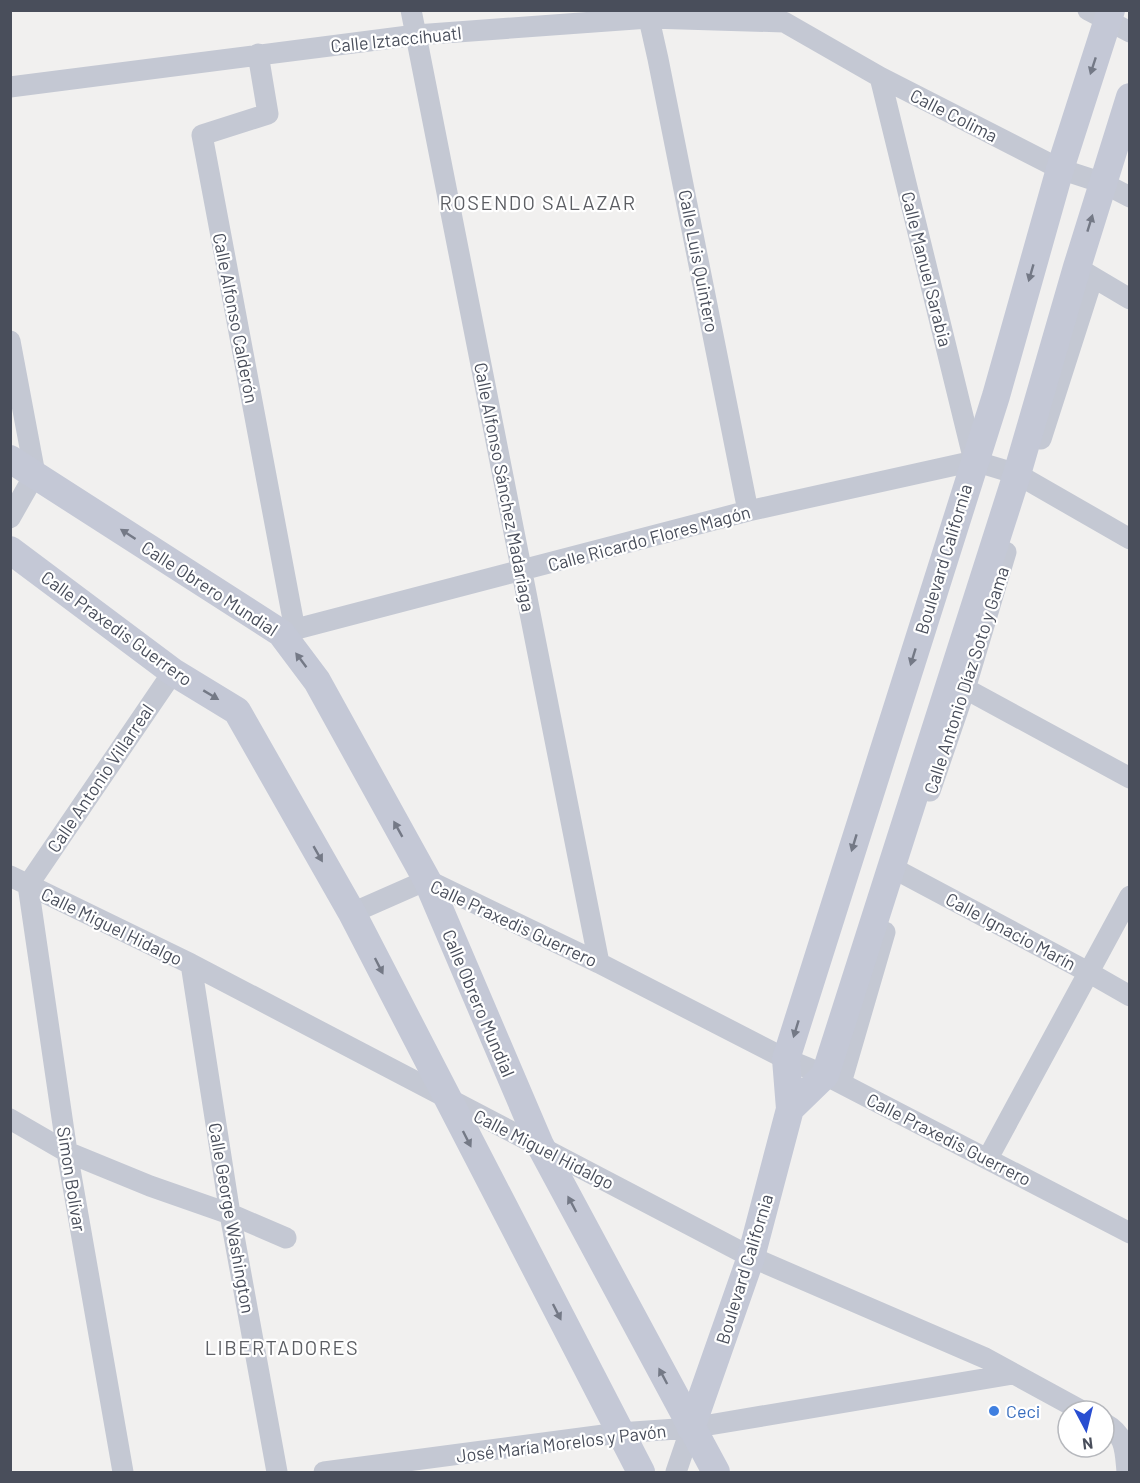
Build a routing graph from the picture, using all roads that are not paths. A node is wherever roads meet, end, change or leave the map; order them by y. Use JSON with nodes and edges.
{"nodes":[{"id":1,"x":411,"y":10,"type":"edge"},
{"id":2,"x":648,"y":14,"type":"edge"},
{"id":3,"x":784,"y":16,"type":"edge"},
{"id":4,"x":1109,"y":18,"type":"edge"},
{"id":5,"x":416,"y":35,"type":"junction"},
{"id":6,"x":258,"y":54,"type":"junction"},
{"id":7,"x":880,"y":77,"type":"junction"},
{"id":8,"x":10,"y":87,"type":"edge"},
{"id":9,"x":1130,"y":98,"type":"edge"},
{"id":10,"x":1060,"y":169,"type":"junction"},
{"id":11,"x":1102,"y":183,"type":"junction"},
{"id":12,"x":1130,"y":197,"type":"edge"},
{"id":13,"x":1085,"y":272,"type":"junction"},
{"id":14,"x":1130,"y":299,"type":"edge"},
{"id":15,"x":10,"y":341,"type":"edge"},
{"id":16,"x":10,"y":459,"type":"edge"},
{"id":17,"x":974,"y":461,"type":"junction"},
{"id":18,"x":35,"y":474,"type":"junction"},
{"id":19,"x":1023,"y":478,"type":"junction"},
{"id":20,"x":748,"y":511,"type":"junction"},
{"id":21,"x":10,"y":518,"type":"edge"},
{"id":22,"x":1130,"y":539,"type":"edge"},
{"id":23,"x":10,"y":550,"type":"edge"},
{"id":24,"x":522,"y":571,"type":"junction"},
{"id":25,"x":288,"y":632,"type":"junction"},
{"id":26,"x":172,"y":672,"type":"junction"},
{"id":27,"x":958,"y":685,"type":"junction"},
{"id":28,"x":1130,"y":778,"type":"edge"},
{"id":29,"x":896,"y":870,"type":"junction"},
{"id":30,"x":19,"y":880,"type":"edge"},
{"id":31,"x":426,"y":880,"type":"junction"},
{"id":32,"x":1130,"y":896,"type":"edge"},
{"id":33,"x":352,"y":913,"type":"junction"},
{"id":34,"x":600,"y":963,"type":"junction"},
{"id":35,"x":191,"y":964,"type":"junction"},
{"id":36,"x":1088,"y":972,"type":"junction"},
{"id":37,"x":1130,"y":996,"type":"edge"},
{"id":38,"x":786,"y":1059,"type":"junction"},
{"id":39,"x":833,"y":1079,"type":"junction"},
{"id":40,"x":447,"y":1100,"type":"junction"},
{"id":41,"x":790,"y":1109,"type":"junction"},
{"id":42,"x":10,"y":1119,"type":"edge"},
{"id":43,"x":540,"y":1145,"type":"junction"},
{"id":44,"x":67,"y":1152,"type":"junction"},
{"id":45,"x":988,"y":1158,"type":"junction"},
{"id":46,"x":230,"y":1214,"type":"junction"},
{"id":47,"x":1130,"y":1233,"type":"edge"},
{"id":48,"x":286,"y":1238,"type":"dead end"},
{"id":49,"x":751,"y":1257,"type":"junction"},
{"id":50,"x":1013,"y":1374,"type":"junction"},
{"id":51,"x":1060,"y":1399,"type":"edge"},
{"id":52,"x":691,"y":1428,"type":"junction"},
{"id":53,"x":1116,"y":1431,"type":"edge"},
{"id":54,"x":620,"y":1433,"type":"junction"},
{"id":55,"x":123,"y":1473,"type":"edge"},
{"id":56,"x":277,"y":1473,"type":"edge"},
{"id":57,"x":324,"y":1473,"type":"edge"},
{"id":58,"x":641,"y":1473,"type":"edge"},
{"id":59,"x":676,"y":1473,"type":"edge"},
{"id":60,"x":716,"y":1473,"type":"edge"},
{"id":61,"x":1127,"y":1473,"type":"edge"}],
"edges":[{"from":1,"to":5,"type":"street","name":"Calle Alfonso Sánchez Madariaga"},
{"from":2,"to":3,"type":"street","name":"Calle Iztaccíhuatl"},
{"from":2,"to":5,"type":"street","name":"Calle Iztaccíhuatl"},
{"from":2,"to":20,"type":"street","name":"Calle Luis Quintero"},
{"from":3,"to":7,"type":"street","name":"Calle Colima"},
{"from":4,"to":10,"type":"street","name":"Boulevard California","one_way":true},
{"from":5,"to":6,"type":"street","name":"Calle Iztaccíhuatl"},
{"from":5,"to":24,"type":"street","name":"Calle Alfonso Sánchez Madariaga"},
{"from":6,"to":8,"type":"street","name":"Calle Iztaccíhuatl"},
{"from":6,"to":25,"type":"street","name":"Calle Alfonso Calderón"},
{"from":7,"to":10,"type":"street","name":"Calle Colima"},
{"from":7,"to":17,"type":"street","name":"Calle Manuel Sarabia"},
{"from":9,"to":11,"type":"street"},
{"from":10,"to":11,"type":"street","name":"Calle Colima"},
{"from":10,"to":17,"type":"street","name":"Boulevard California","one_way":true},
{"from":11,"to":12,"type":"street","name":"Calle Colima"},
{"from":13,"to":11,"type":"street","one_way":true},
{"from":13,"to":14,"type":"street"},
{"from":13,"to":19,"type":"street"},
{"from":15,"to":18,"type":"street"},
{"from":16,"to":18,"type":"street","name":"Calle Obrero Mundial"},
{"from":17,"to":19,"type":"street","name":"Calle Ricardo Flores Magón"},
{"from":17,"to":20,"type":"street","name":"Calle Ricardo Flores Magón"},
{"from":17,"to":38,"type":"street","name":"Boulevard California","one_way":true},
{"from":18,"to":21,"type":"street"},
{"from":25,"to":18,"type":"street","name":"Calle Obrero Mundial","one_way":true},
{"from":19,"to":22,"type":"street","name":"Calle Ricardo Flores Magón"},
{"from":19,"to":27,"type":"street"},
{"from":20,"to":24,"type":"street","name":"Calle Ricardo Flores Magón"},
{"from":23,"to":26,"type":"street","name":"Calle Praxedis Guerrero"},
{"from":24,"to":25,"type":"street","name":"Calle Ricardo Flores Magón"},
{"from":24,"to":34,"type":"street","name":"Calle Alfonso Sánchez Madariaga"},
{"from":31,"to":25,"type":"street","name":"Calle Obrero Mundial","one_way":true},
{"from":26,"to":30,"type":"street","name":"Calle Antonio Villarreal"},
{"from":26,"to":33,"type":"street","name":"Calle Praxedis Guerrero","one_way":true},
{"from":27,"to":28,"type":"street"},
{"from":27,"to":29,"type":"street"},
{"from":29,"to":36,"type":"street","name":"Calle Ignacio Marín"},
{"from":29,"to":39,"type":"street"},
{"from":30,"to":35,"type":"street","name":"Calle Miguel Hidalgo"},
{"from":30,"to":44,"type":"street","name":"Simon Bolívar"},
{"from":31,"to":33,"type":"street","name":"Calle Praxedis Guerrero"},
{"from":31,"to":34,"type":"street","name":"Calle Praxedis Guerrero"},
{"from":31,"to":43,"type":"street","name":"Calle Obrero Mundial"},
{"from":32,"to":36,"type":"street"},
{"from":33,"to":40,"type":"street","one_way":true},
{"from":34,"to":38,"type":"street","name":"Calle Praxedis Guerrero"},
{"from":35,"to":40,"type":"street","name":"Calle Miguel Hidalgo"},
{"from":35,"to":46,"type":"street","name":"Calle George Washington"},
{"from":36,"to":37,"type":"street","name":"Calle Ignacio Marín"},
{"from":36,"to":45,"type":"street"},
{"from":38,"to":39,"type":"street","name":"Calle Praxedis Guerrero"},
{"from":38,"to":41,"type":"street","name":"Boulevard California"},
{"from":39,"to":41,"type":"street"},
{"from":39,"to":45,"type":"street","name":"Calle Praxedis Guerrero"},
{"from":40,"to":43,"type":"street","name":"Calle Miguel Hidalgo"},
{"from":40,"to":54,"type":"street","one_way":true},
{"from":41,"to":49,"type":"street","name":"Boulevard California"},
{"from":42,"to":44,"type":"street"},
{"from":43,"to":49,"type":"street","name":"Calle Miguel Hidalgo"},
{"from":52,"to":43,"type":"street","name":"Calle Obrero Mundial","one_way":true},
{"from":44,"to":46,"type":"street"},
{"from":44,"to":55,"type":"street","name":"Simon Bolívar"},
{"from":45,"to":47,"type":"street","name":"Calle Praxedis Guerrero"},
{"from":46,"to":48,"type":"street"},
{"from":46,"to":56,"type":"street","name":"Calle George Washington"},
{"from":49,"to":50,"type":"street","name":"Calle Miguel Hidalgo"},
{"from":49,"to":52,"type":"street","name":"Boulevard California"},
{"from":50,"to":51,"type":"street","name":"Calle Miguel Hidalgo"},
{"from":50,"to":52,"type":"street","name":"José María Morelos y Pavón"},
{"from":52,"to":54,"type":"street","name":"José María Morelos y Pavón"},
{"from":52,"to":59,"type":"street"},
{"from":52,"to":60,"type":"street","name":"Calle Obrero Mundial"},
{"from":53,"to":61,"type":"street"},
{"from":54,"to":57,"type":"street","name":"José María Morelos y Pavón"},
{"from":54,"to":58,"type":"street"}]}
